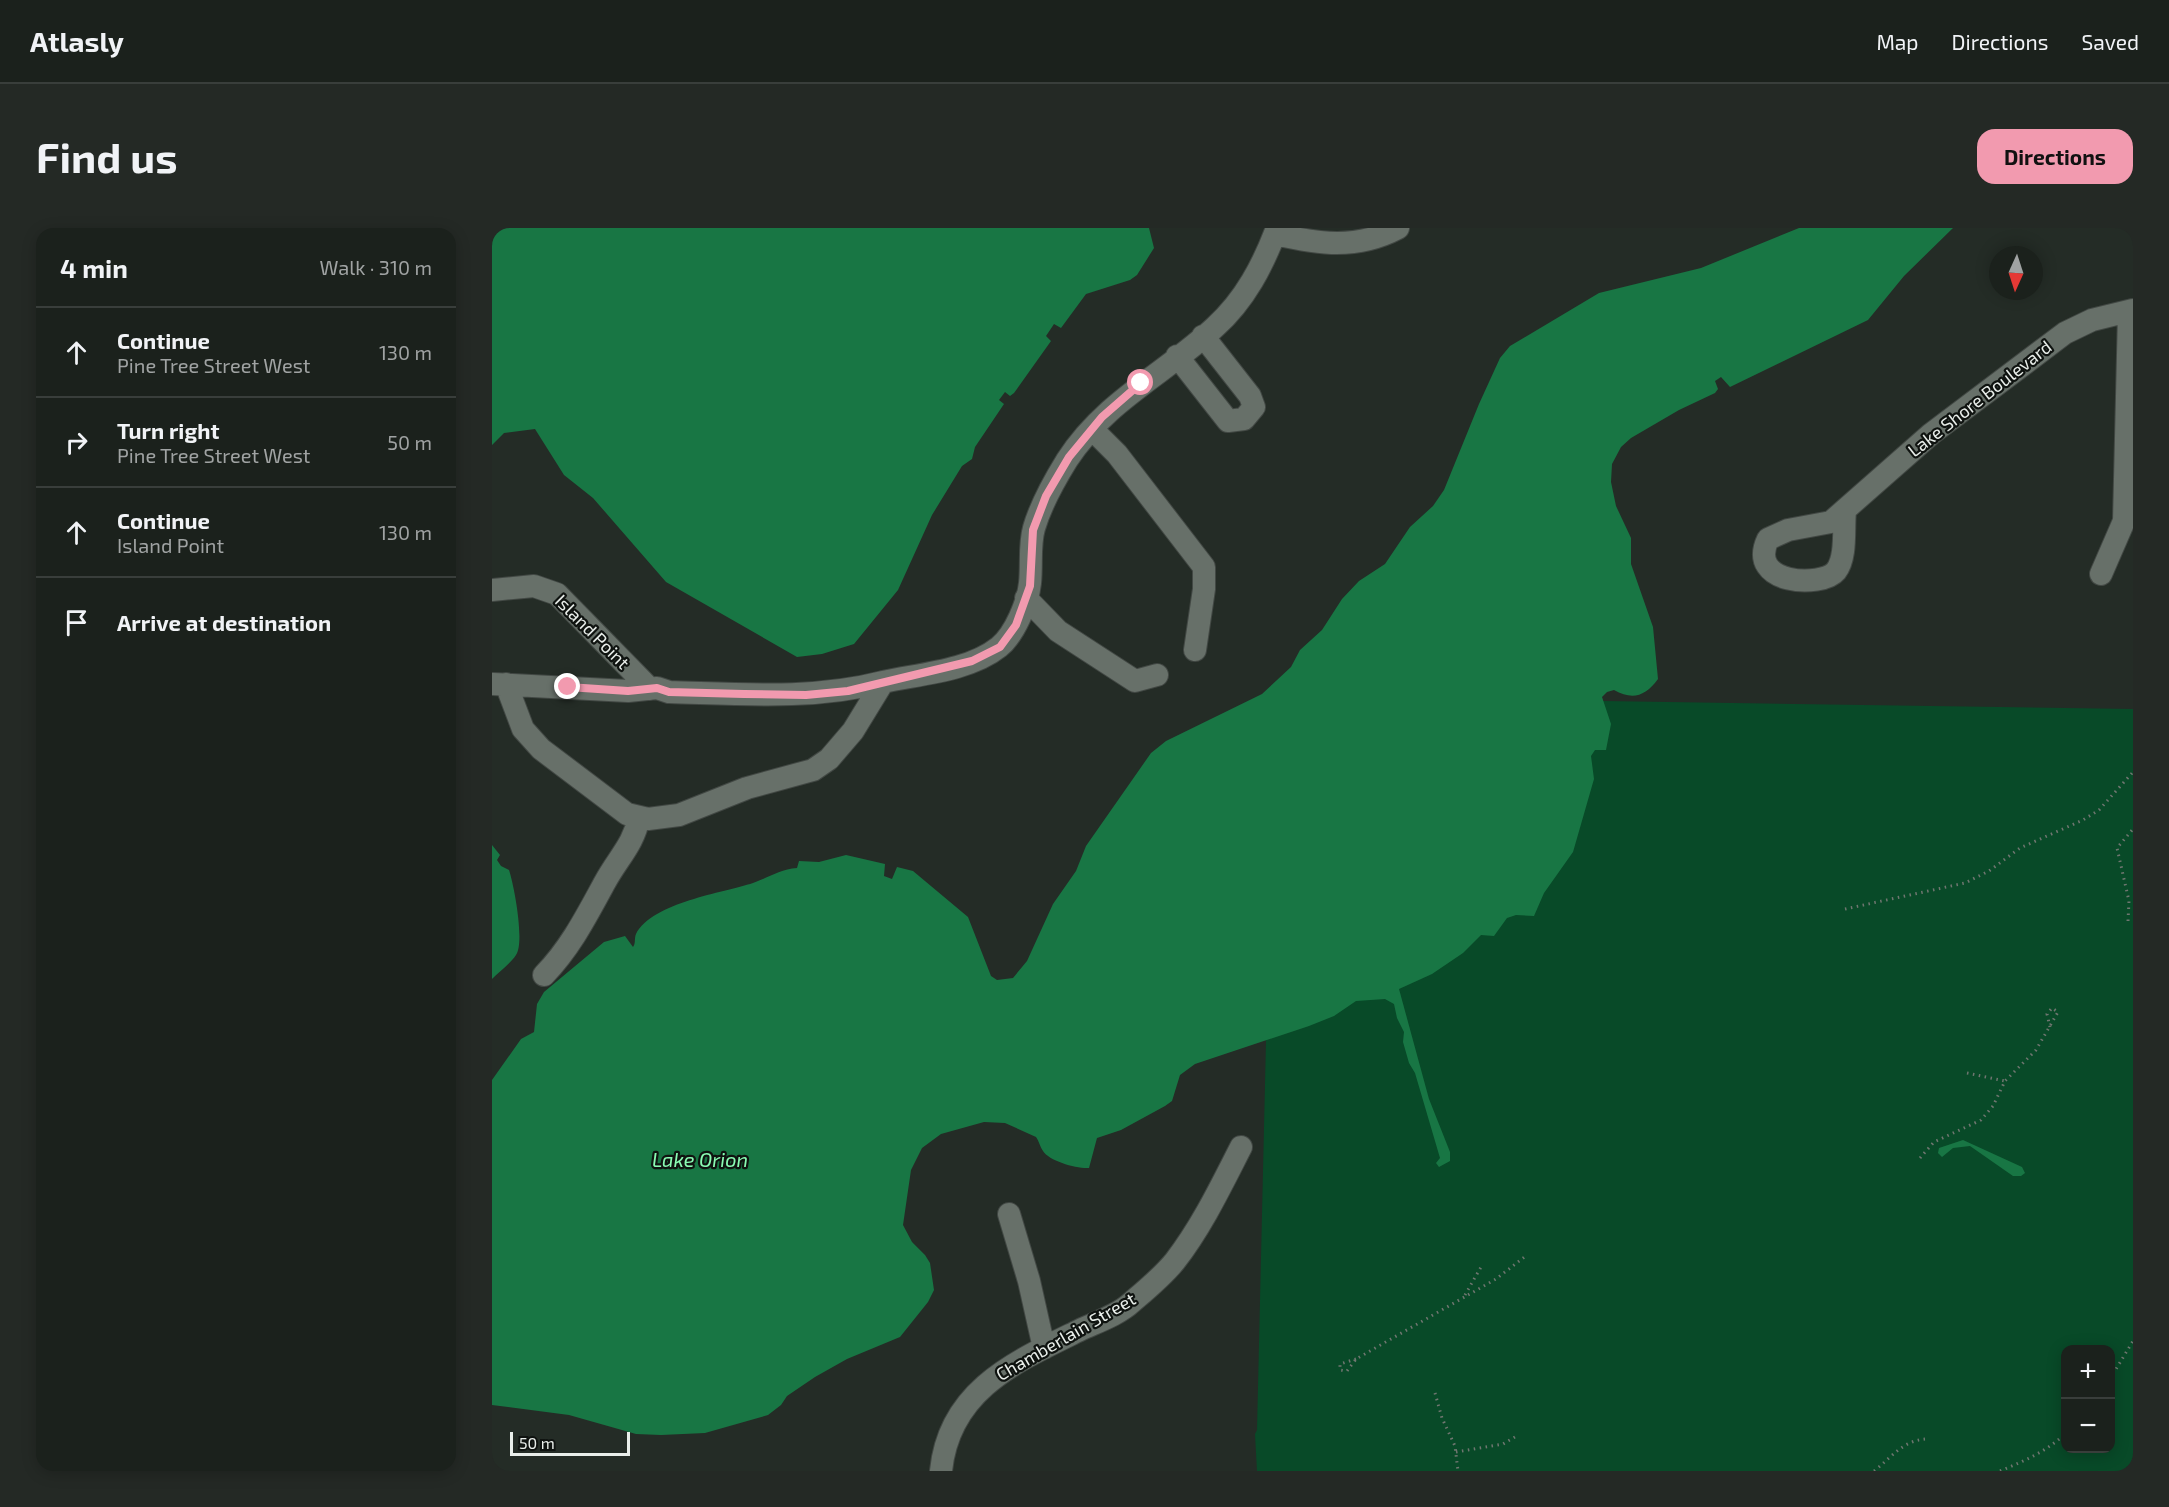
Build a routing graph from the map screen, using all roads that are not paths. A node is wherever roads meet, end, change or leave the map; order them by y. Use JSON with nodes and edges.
{"nodes":[{"id":1,"x":1398,"y":228,"type":"edge"},
{"id":2,"x":1276,"y":231,"type":"edge"},
{"id":3,"x":2132,"y":313,"type":"edge"},
{"id":4,"x":1203,"y":336,"type":"junction"},
{"id":5,"x":1177,"y":356,"type":"junction"},
{"id":6,"x":1092,"y":429,"type":"junction"},
{"id":7,"x":1845,"y":511,"type":"dead end"},
{"id":8,"x":2101,"y":574,"type":"dead end"},
{"id":9,"x":492,"y":590,"type":"edge"},
{"id":10,"x":1026,"y":598,"type":"junction"},
{"id":11,"x":1195,"y":650,"type":"dead end"},
{"id":12,"x":1157,"y":675,"type":"dead end"},
{"id":13,"x":883,"y":682,"type":"junction"},
{"id":14,"x":499,"y":684,"type":"edge"},
{"id":15,"x":650,"y":688,"type":"junction"},
{"id":16,"x":639,"y":817,"type":"junction"},
{"id":17,"x":544,"y":975,"type":"dead end"},
{"id":18,"x":1241,"y":1147,"type":"dead end"},
{"id":19,"x":1009,"y":1214,"type":"dead end"},
{"id":20,"x":1044,"y":1348,"type":"junction"},
{"id":21,"x":941,"y":1471,"type":"edge"}],
"edges":[{"from":1,"to":2,"type":"street"},
{"from":2,"to":4,"type":"street","name":"Island Point"},
{"from":3,"to":7,"type":"street","name":"Lake Shore Boulevard"},
{"from":3,"to":8,"type":"street"},
{"from":4,"to":5,"type":"street","name":"Island Point"},
{"from":4,"to":5,"type":"street"},
{"from":5,"to":6,"type":"street","name":"Island Point"},
{"from":6,"to":10,"type":"street","name":"Island Point"},
{"from":6,"to":11,"type":"street"},
{"from":9,"to":15,"type":"street","name":"Island Point"},
{"from":10,"to":12,"type":"street"},
{"from":10,"to":13,"type":"street","name":"Island Point"},
{"from":13,"to":15,"type":"street","name":"Island Point"},
{"from":13,"to":16,"type":"street"},
{"from":14,"to":15,"type":"street","name":"Island Point"},
{"from":14,"to":16,"type":"street"},
{"from":16,"to":17,"type":"street"},
{"from":18,"to":20,"type":"street","name":"Chamberlain Street"},
{"from":19,"to":20,"type":"street"},
{"from":20,"to":21,"type":"street","name":"Chamberlain Street"}]}
